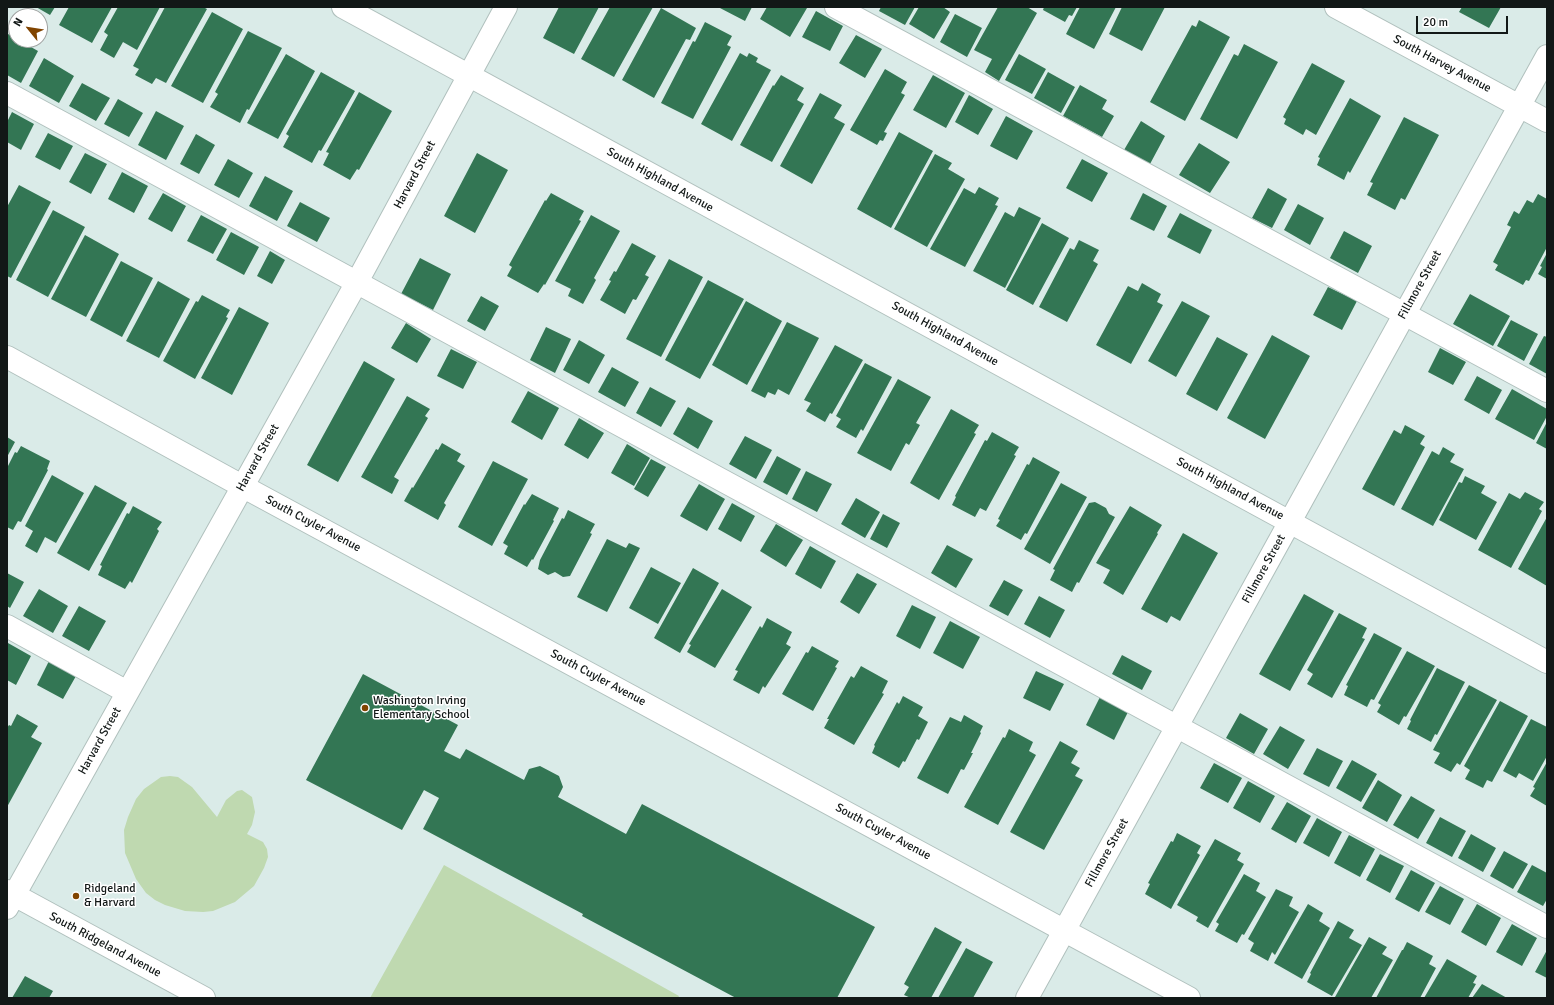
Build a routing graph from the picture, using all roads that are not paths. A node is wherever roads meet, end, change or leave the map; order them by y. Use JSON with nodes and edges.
{"nodes":[{"id":1,"x":343,"y":7,"type":"edge"},
{"id":2,"x":506,"y":7,"type":"edge"},
{"id":3,"x":836,"y":7,"type":"edge"},
{"id":4,"x":1336,"y":7,"type":"edge"},
{"id":5,"x":1547,"y":56,"type":"edge"},
{"id":6,"x":468,"y":75,"type":"junction"},
{"id":7,"x":7,"y":93,"type":"edge"},
{"id":8,"x":1519,"y":106,"type":"junction"},
{"id":9,"x":1547,"y":121,"type":"edge"},
{"id":10,"x":356,"y":282,"type":"junction"},
{"id":11,"x":1404,"y":314,"type":"junction"},
{"id":12,"x":7,"y":357,"type":"edge"},
{"id":13,"x":1547,"y":391,"type":"edge"},
{"id":14,"x":242,"y":486,"type":"junction"},
{"id":15,"x":1290,"y":522,"type":"junction"},
{"id":16,"x":7,"y":626,"type":"edge"},
{"id":17,"x":1547,"y":662,"type":"edge"},
{"id":18,"x":127,"y":692,"type":"junction"},
{"id":19,"x":1177,"y":727,"type":"junction"},
{"id":20,"x":9,"y":898,"type":"edge"},
{"id":21,"x":1547,"y":927,"type":"edge"},
{"id":22,"x":1064,"y":930,"type":"junction"},
{"id":23,"x":204,"y":998,"type":"edge"},
{"id":24,"x":1027,"y":998,"type":"edge"},
{"id":25,"x":1190,"y":998,"type":"edge"}],
"edges":[{"from":1,"to":6,"type":"street","name":"South Highland Avenue"},
{"from":2,"to":6,"type":"street","name":"Harvard Street"},
{"from":3,"to":11,"type":"street"},
{"from":4,"to":8,"type":"street","name":"South Harvey Avenue"},
{"from":5,"to":8,"type":"street","name":"Fillmore Street"},
{"from":6,"to":10,"type":"street","name":"Harvard Street"},
{"from":6,"to":15,"type":"street","name":"South Highland Avenue"},
{"from":7,"to":10,"type":"street"},
{"from":8,"to":9,"type":"street","name":"South Harvey Avenue"},
{"from":8,"to":11,"type":"street","name":"Fillmore Street"},
{"from":10,"to":14,"type":"street","name":"Harvard Street"},
{"from":10,"to":19,"type":"street"},
{"from":11,"to":13,"type":"street"},
{"from":11,"to":15,"type":"street","name":"Fillmore Street"},
{"from":12,"to":14,"type":"street","name":"South Cuyler Avenue"},
{"from":14,"to":18,"type":"street","name":"Harvard Street"},
{"from":14,"to":22,"type":"street","name":"South Cuyler Avenue"},
{"from":15,"to":17,"type":"street","name":"South Highland Avenue"},
{"from":15,"to":19,"type":"street","name":"Fillmore Street"},
{"from":16,"to":18,"type":"street"},
{"from":18,"to":20,"type":"street","name":"Harvard Street"},
{"from":19,"to":21,"type":"street"},
{"from":19,"to":22,"type":"street","name":"Fillmore Street"},
{"from":20,"to":23,"type":"street","name":"South Ridgeland Avenue"},
{"from":22,"to":24,"type":"street","name":"Fillmore Street"},
{"from":22,"to":25,"type":"street","name":"South Cuyler Avenue"}]}
